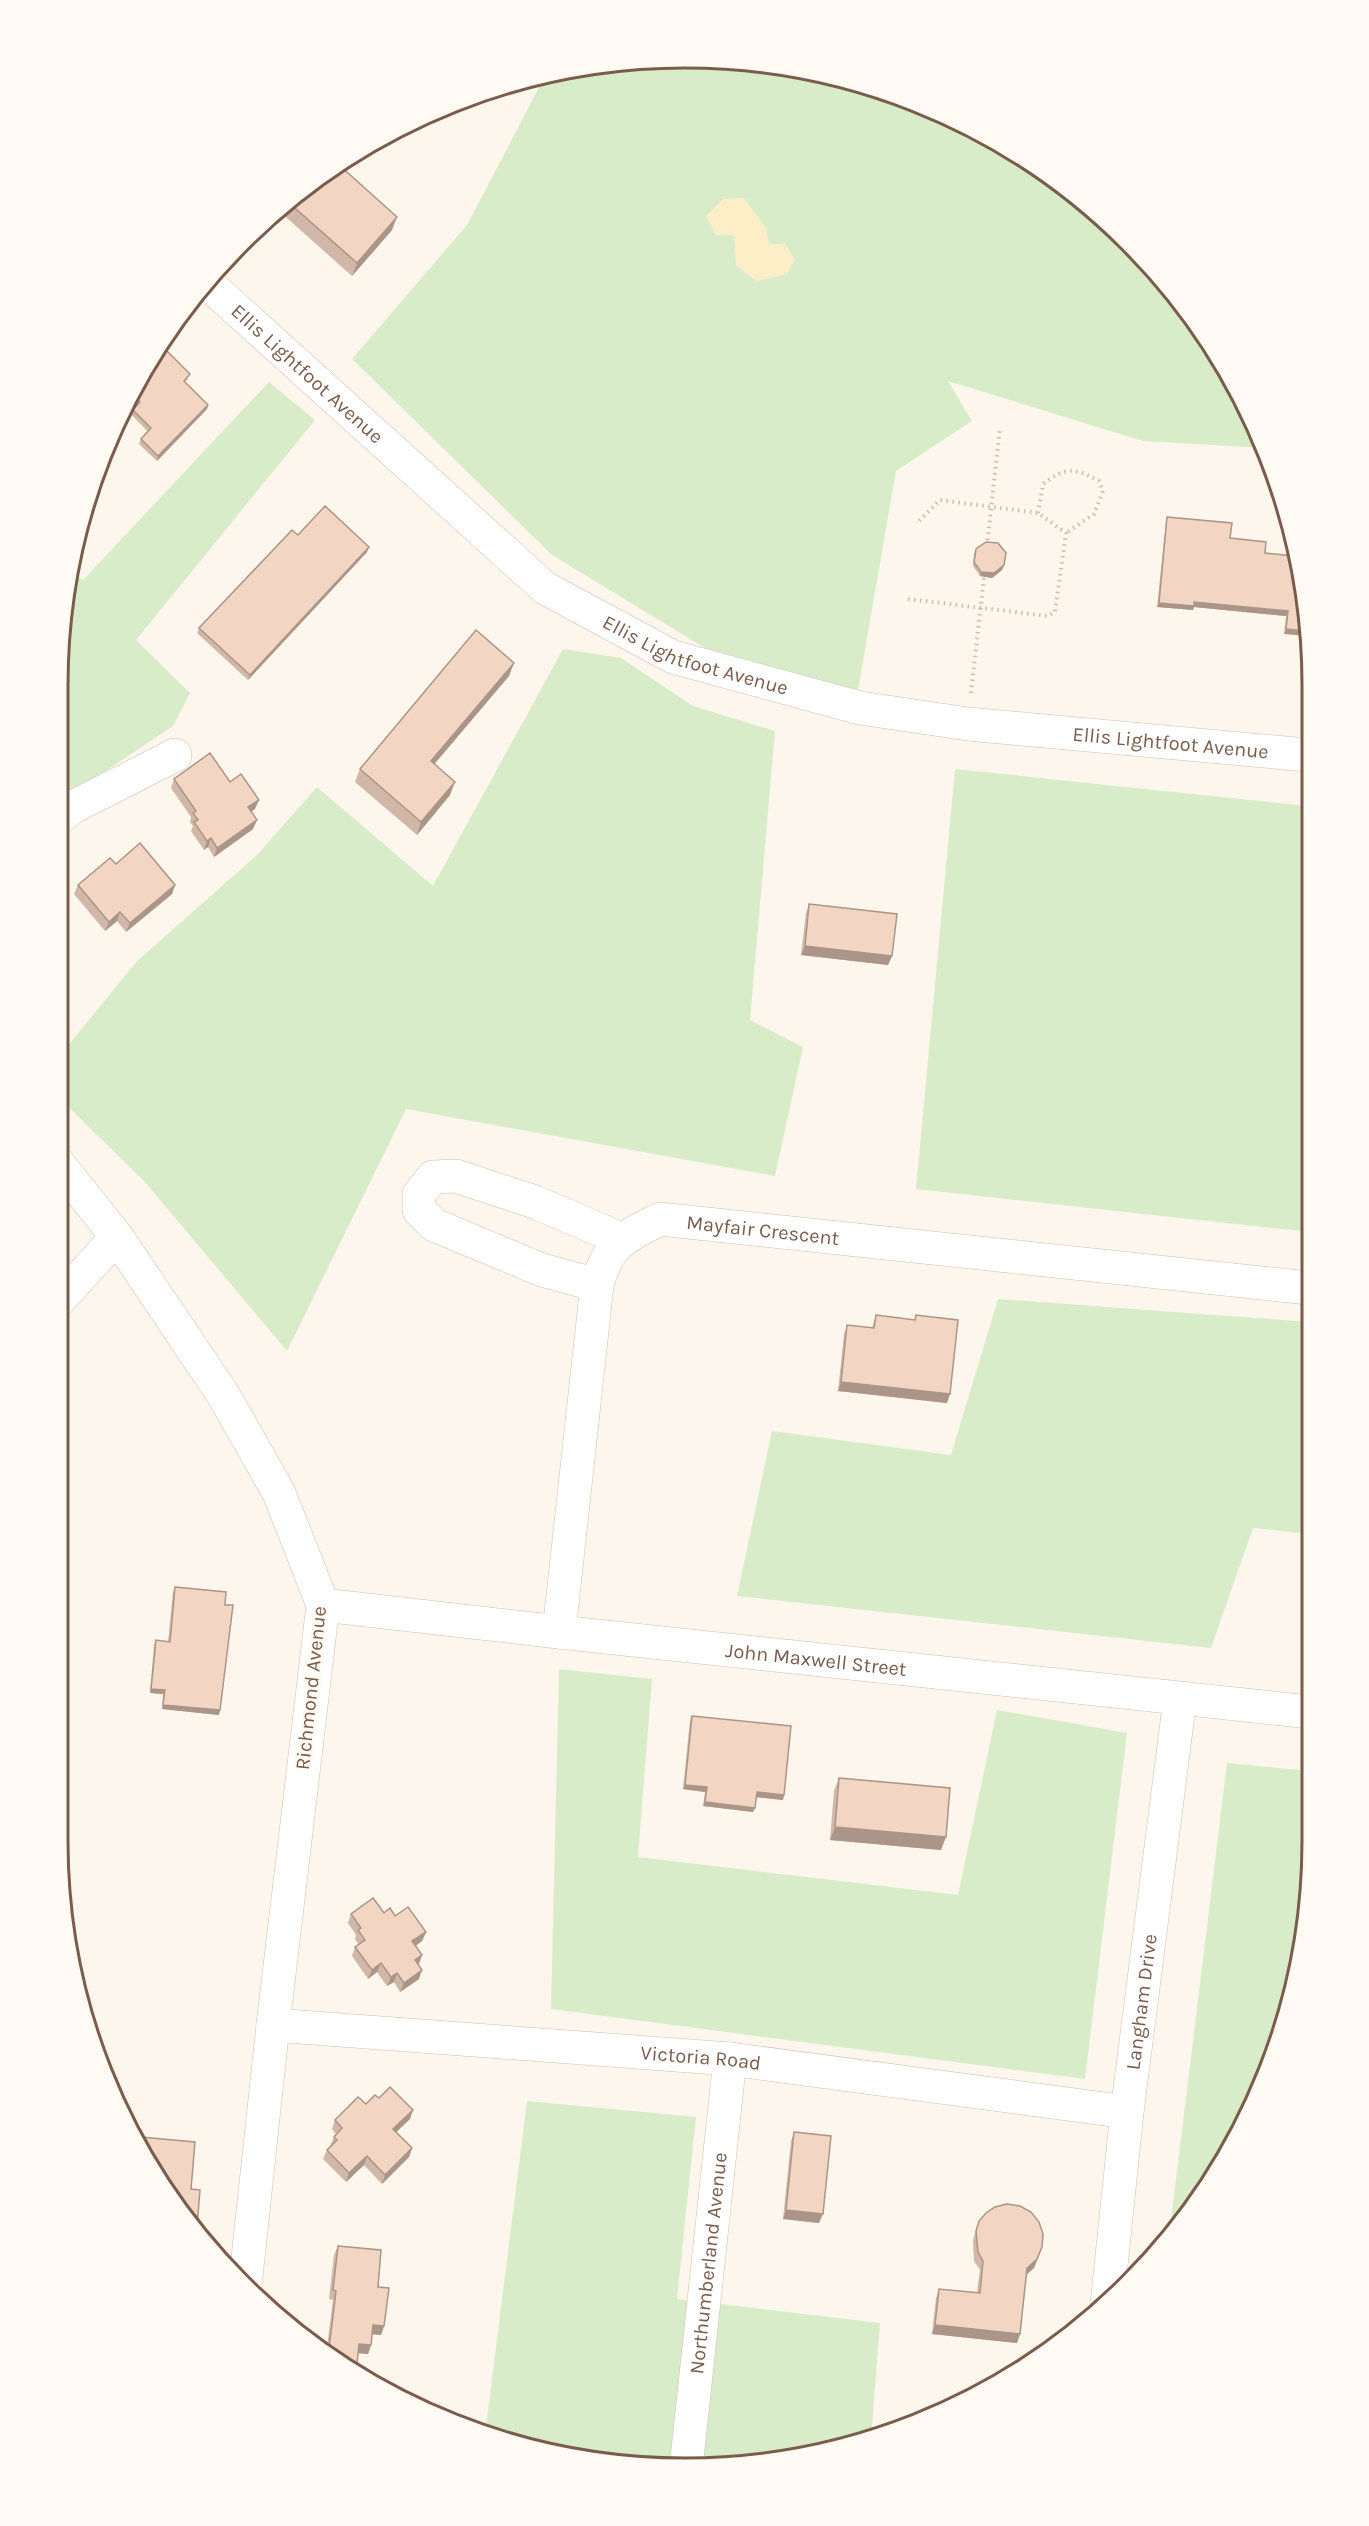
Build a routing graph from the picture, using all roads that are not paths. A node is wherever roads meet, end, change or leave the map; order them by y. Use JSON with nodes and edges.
{"nodes":[{"id":1,"x":213,"y":288,"type":"edge"},
{"id":2,"x":175,"y":755,"type":"dead end"},
{"id":3,"x":1302,"y":755,"type":"edge"},
{"id":4,"x":67,"y":812,"type":"edge"},
{"id":5,"x":67,"y":1174,"type":"edge"},
{"id":6,"x":117,"y":1236,"type":"junction"},
{"id":7,"x":621,"y":1239,"type":"junction"},
{"id":8,"x":597,"y":1285,"type":"junction"},
{"id":9,"x":1302,"y":1287,"type":"edge"},
{"id":10,"x":67,"y":1291,"type":"edge"},
{"id":11,"x":323,"y":1605,"type":"junction"},
{"id":12,"x":559,"y":1632,"type":"junction"},
{"id":13,"x":1180,"y":1699,"type":"junction"},
{"id":14,"x":1302,"y":1711,"type":"edge"},
{"id":15,"x":273,"y":2025,"type":"junction"},
{"id":16,"x":730,"y":2059,"type":"junction"},
{"id":17,"x":1127,"y":2112,"type":"junction"},
{"id":18,"x":246,"y":2276,"type":"edge"},
{"id":19,"x":1109,"y":2289,"type":"edge"},
{"id":20,"x":687,"y":2458,"type":"edge"}],
"edges":[{"from":1,"to":3,"type":"street","name":"Ellis Lightfoot Avenue"},
{"from":2,"to":4,"type":"street"},
{"from":5,"to":6,"type":"street","name":"Richmond Avenue"},
{"from":6,"to":10,"type":"street"},
{"from":6,"to":11,"type":"street","name":"Richmond Avenue"},
{"from":7,"to":8,"type":"street","name":"Mayfair Crescent"},
{"from":7,"to":8,"type":"street"},
{"from":7,"to":9,"type":"street","name":"Mayfair Crescent"},
{"from":8,"to":12,"type":"street","name":"Mayfair Crescent"},
{"from":11,"to":12,"type":"street","name":"John Maxwell Street"},
{"from":11,"to":15,"type":"street","name":"Richmond Avenue"},
{"from":12,"to":13,"type":"street","name":"John Maxwell Street"},
{"from":13,"to":14,"type":"street","name":"John Maxwell Street"},
{"from":13,"to":17,"type":"street","name":"Langham Drive"},
{"from":15,"to":16,"type":"street","name":"Victoria Road"},
{"from":15,"to":18,"type":"street","name":"Richmond Avenue"},
{"from":16,"to":17,"type":"street","name":"Victoria Road"},
{"from":16,"to":20,"type":"street","name":"Northumberland Avenue"},
{"from":17,"to":19,"type":"street","name":"Langham Drive"}]}
